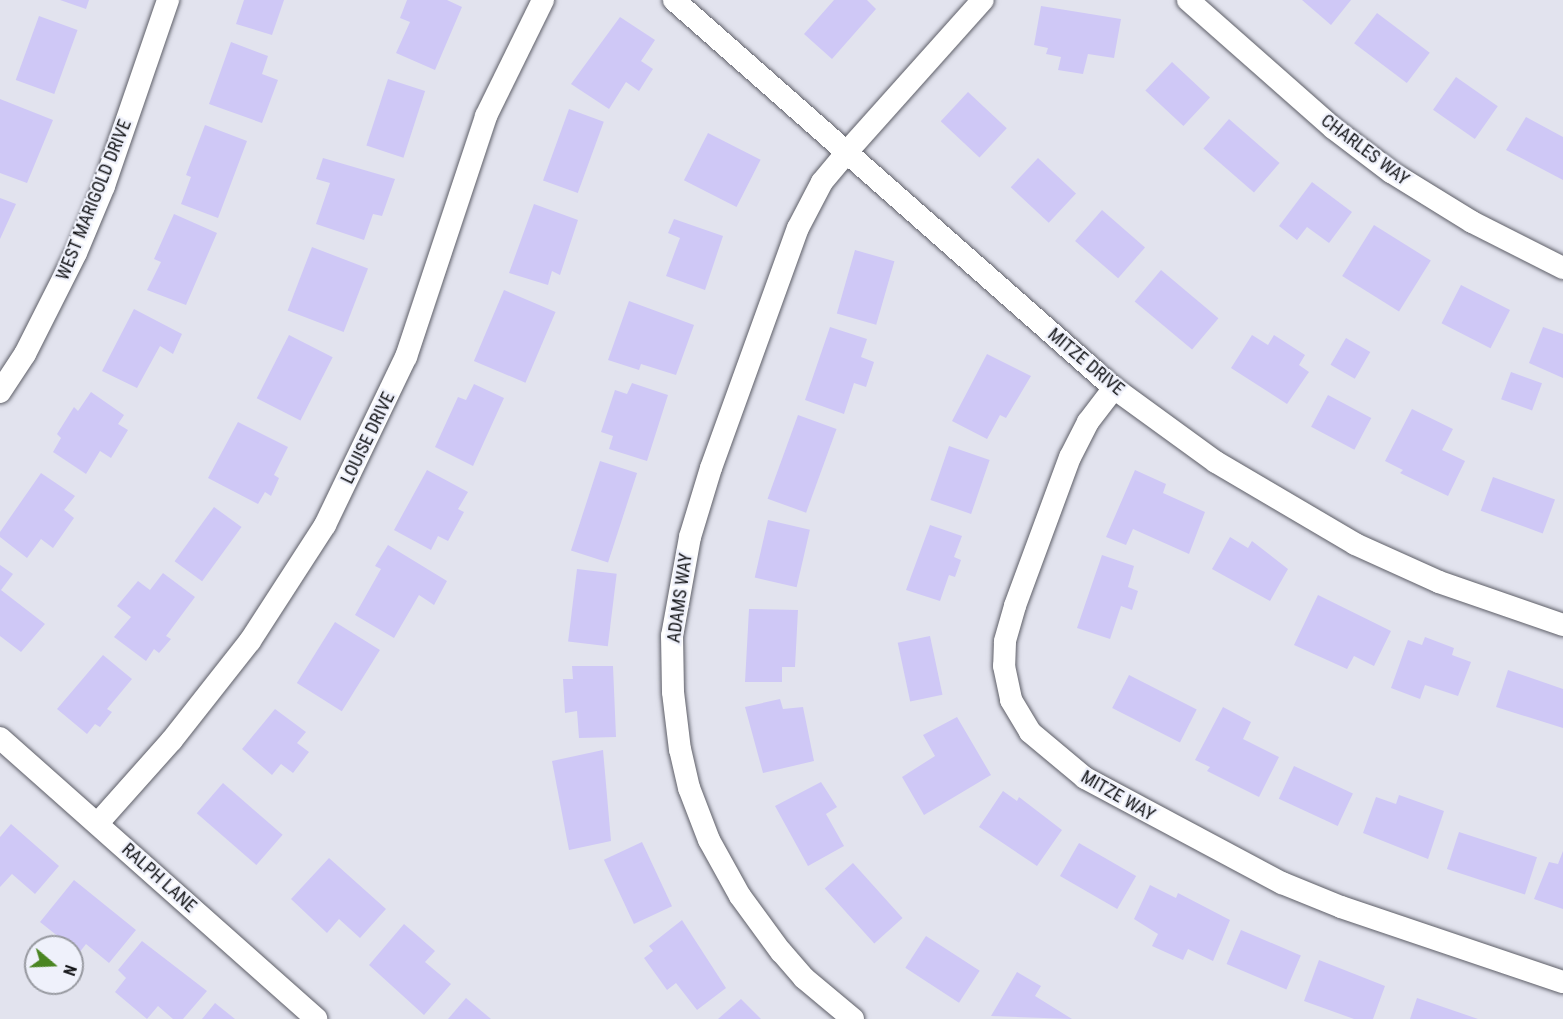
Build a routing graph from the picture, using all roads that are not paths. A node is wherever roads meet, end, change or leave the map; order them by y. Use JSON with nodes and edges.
{"nodes":[{"id":1,"x":168,"y":0,"type":"edge"},
{"id":2,"x":543,"y":0,"type":"edge"},
{"id":3,"x":674,"y":0,"type":"edge"},
{"id":4,"x":982,"y":0,"type":"edge"},
{"id":5,"x":1188,"y":0,"type":"edge"},
{"id":6,"x":846,"y":153,"type":"junction"},
{"id":7,"x":1563,"y":268,"type":"edge"},
{"id":8,"x":1114,"y":388,"type":"junction"},
{"id":9,"x":0,"y":392,"type":"edge"},
{"id":10,"x":1563,"y":625,"type":"edge"},
{"id":11,"x":0,"y":738,"type":"edge"},
{"id":12,"x":98,"y":823,"type":"junction"},
{"id":13,"x":1563,"y":982,"type":"edge"},
{"id":14,"x":316,"y":1019,"type":"edge"},
{"id":15,"x":853,"y":1019,"type":"edge"}],
"edges":[{"from":1,"to":9,"type":"street","name":"WEST MARIGOLD DRIVE"},
{"from":2,"to":12,"type":"street","name":"LOUISE DRIVE"},
{"from":3,"to":6,"type":"street","name":"MITZE DRIVE"},
{"from":4,"to":6,"type":"street"},
{"from":5,"to":7,"type":"street","name":"CHARLES WAY"},
{"from":6,"to":8,"type":"street","name":"MITZE DRIVE"},
{"from":6,"to":15,"type":"street","name":"ADAMS WAY"},
{"from":8,"to":10,"type":"street","name":"MITZE DRIVE"},
{"from":8,"to":13,"type":"street","name":"MITZE WAY"},
{"from":11,"to":12,"type":"street","name":"RALPH LANE"},
{"from":12,"to":14,"type":"street","name":"RALPH LANE"}]}
